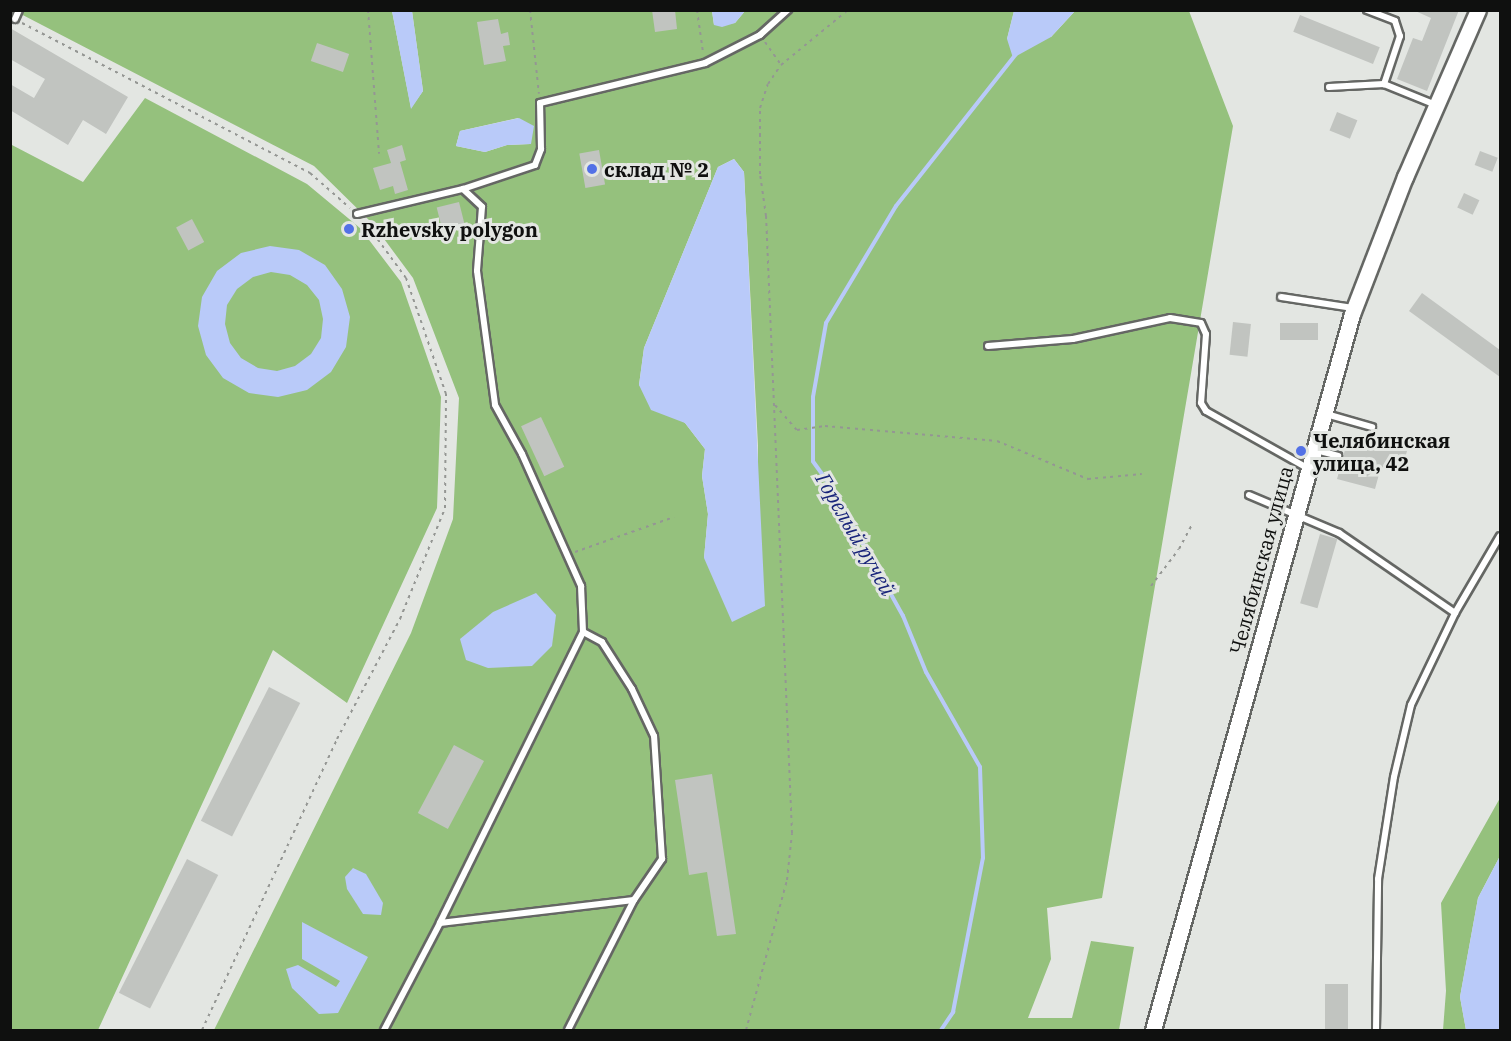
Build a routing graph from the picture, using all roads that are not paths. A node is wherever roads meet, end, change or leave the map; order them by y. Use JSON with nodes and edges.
{"nodes":[{"id":1,"x":19,"y":10,"type":"edge"},
{"id":2,"x":788,"y":10,"type":"edge"},
{"id":3,"x":1367,"y":10,"type":"edge"},
{"id":4,"x":1478,"y":10,"type":"edge"},
{"id":5,"x":15,"y":19,"type":"road end"},
{"id":6,"x":1384,"y":84,"type":"junction"},
{"id":7,"x":1329,"y":87,"type":"dead end"},
{"id":8,"x":1436,"y":105,"type":"junction"},
{"id":9,"x":463,"y":189,"type":"junction"},
{"id":10,"x":357,"y":214,"type":"road end"},
{"id":11,"x":1281,"y":297,"type":"dead end"},
{"id":12,"x":1354,"y":308,"type":"junction"},
{"id":13,"x":988,"y":346,"type":"dead end"},
{"id":14,"x":1323,"y":413,"type":"junction"},
{"id":15,"x":1372,"y":426,"type":"dead end"},
{"id":16,"x":1313,"y":449,"type":"junction"},
{"id":17,"x":1338,"y":456,"type":"dead end"},
{"id":18,"x":1308,"y":469,"type":"junction"},
{"id":19,"x":1250,"y":495,"type":"dead end"},
{"id":20,"x":1295,"y":512,"type":"junction"},
{"id":21,"x":1500,"y":536,"type":"edge"},
{"id":22,"x":1455,"y":613,"type":"junction"},
{"id":23,"x":584,"y":632,"type":"junction"},
{"id":24,"x":634,"y":900,"type":"junction"},
{"id":25,"x":440,"y":923,"type":"junction"},
{"id":26,"x":384,"y":1030,"type":"edge"},
{"id":27,"x":568,"y":1030,"type":"edge"},
{"id":28,"x":1152,"y":1030,"type":"edge"},
{"id":29,"x":1376,"y":1030,"type":"edge"}],
"edges":[{"from":1,"to":5,"type":"lane"},
{"from":2,"to":9,"type":"lane"},
{"from":3,"to":6,"type":"lane"},
{"from":4,"to":8,"type":"street","name":"Челябинская улица"},
{"from":6,"to":7,"type":"lane"},
{"from":6,"to":8,"type":"lane"},
{"from":8,"to":12,"type":"street","name":"Челябинская улица"},
{"from":9,"to":10,"type":"lane"},
{"from":9,"to":23,"type":"lane"},
{"from":11,"to":12,"type":"lane"},
{"from":12,"to":14,"type":"street","name":"Челябинская улица"},
{"from":13,"to":18,"type":"lane"},
{"from":14,"to":15,"type":"lane"},
{"from":14,"to":16,"type":"street","name":"Челябинская улица"},
{"from":16,"to":17,"type":"lane"},
{"from":16,"to":18,"type":"street","name":"Челябинская улица"},
{"from":18,"to":20,"type":"street","name":"Челябинская улица"},
{"from":19,"to":20,"type":"lane"},
{"from":20,"to":22,"type":"lane"},
{"from":20,"to":28,"type":"street","name":"Челябинская улица"},
{"from":21,"to":22,"type":"lane"},
{"from":22,"to":29,"type":"lane"},
{"from":23,"to":24,"type":"lane"},
{"from":23,"to":25,"type":"lane"},
{"from":24,"to":25,"type":"lane"},
{"from":24,"to":27,"type":"lane"},
{"from":25,"to":26,"type":"lane"}]}
